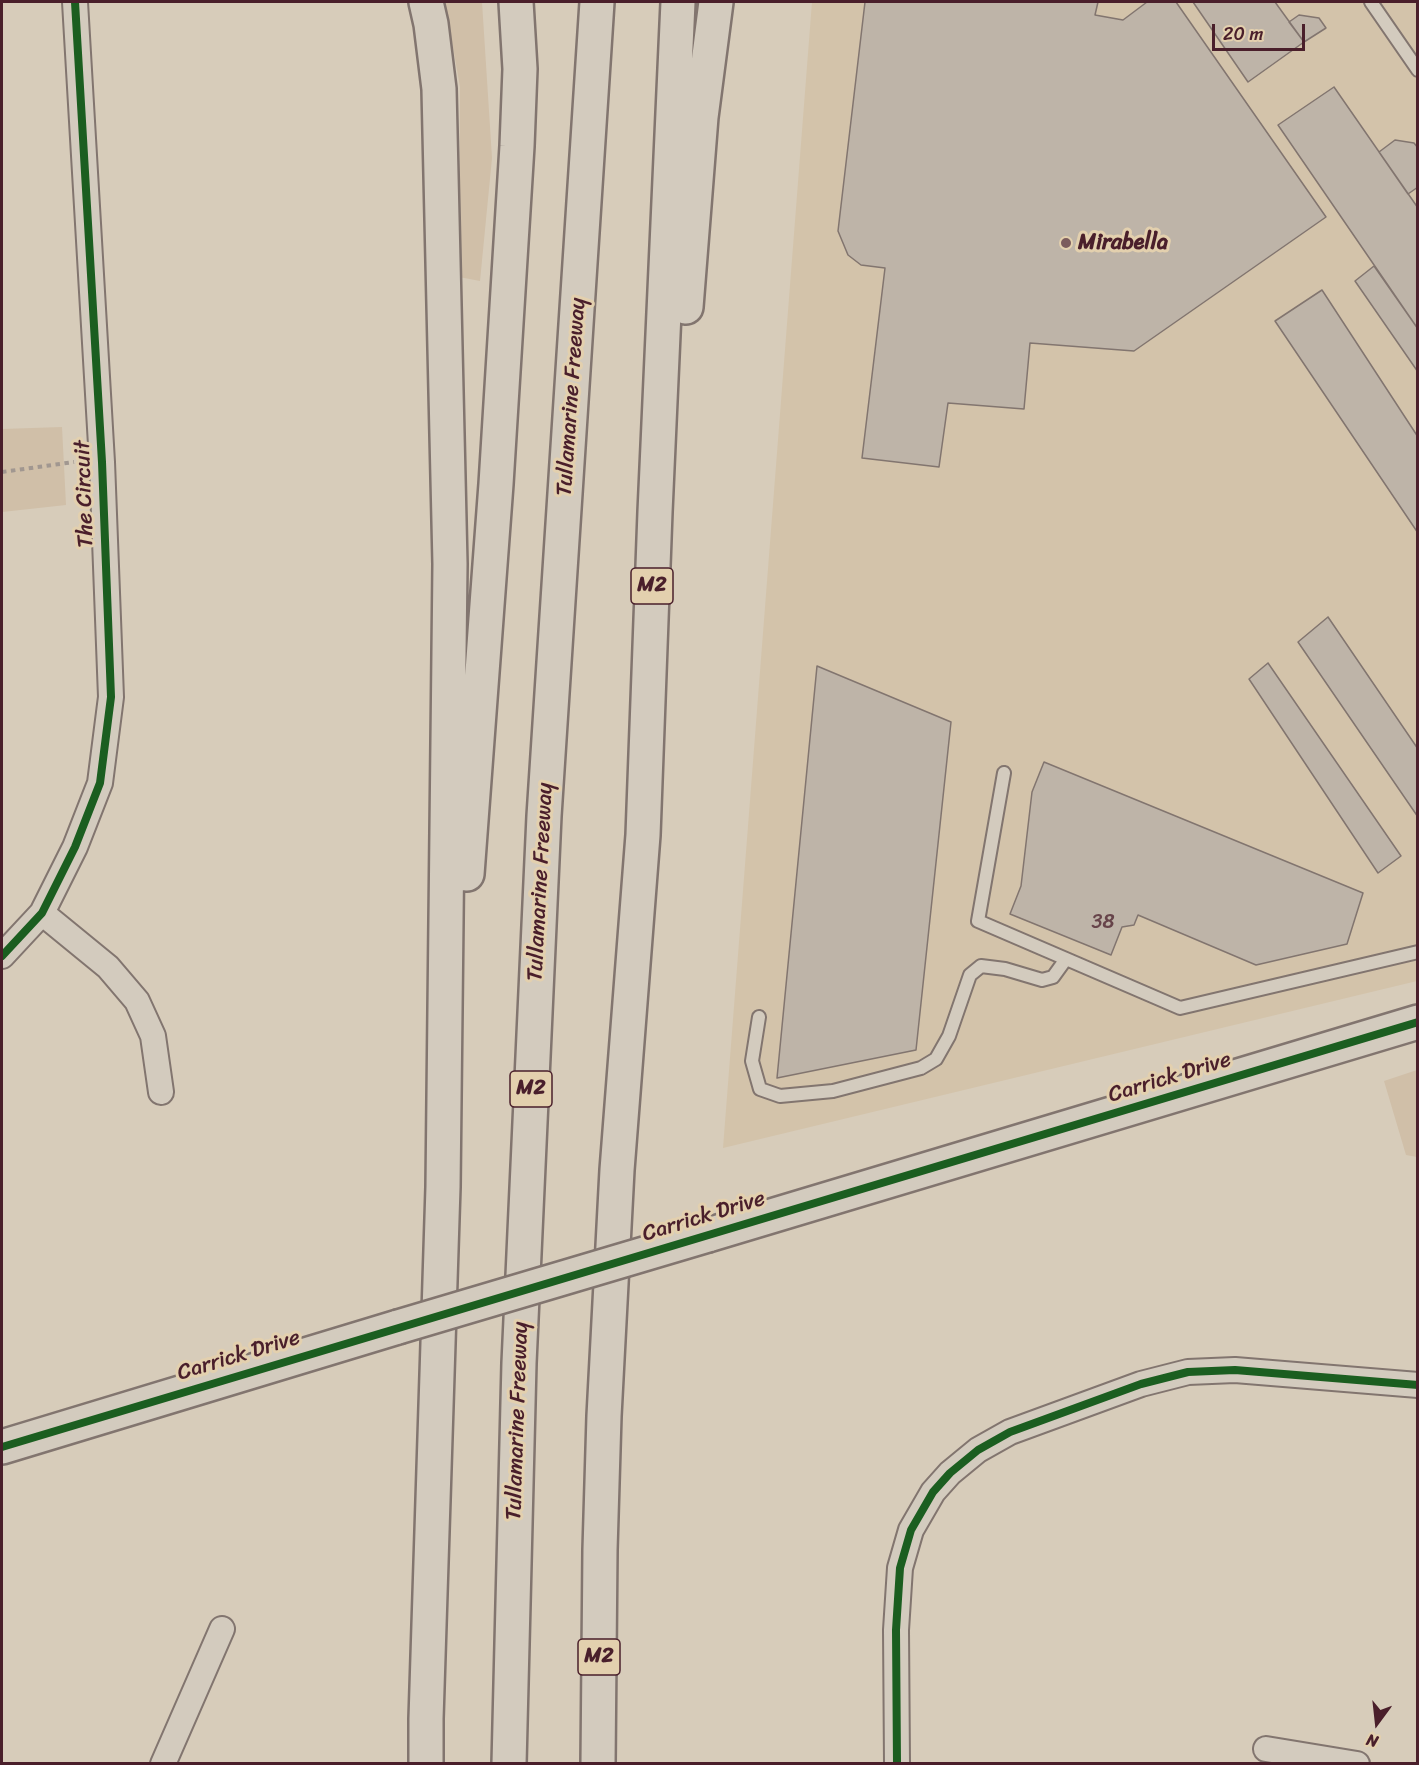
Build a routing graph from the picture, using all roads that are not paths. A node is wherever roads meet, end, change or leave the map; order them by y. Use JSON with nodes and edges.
{"nodes":[{"id":1,"x":75,"y":2,"type":"edge"},
{"id":2,"x":426,"y":2,"type":"edge"},
{"id":3,"x":516,"y":2,"type":"edge"},
{"id":4,"x":597,"y":2,"type":"edge"},
{"id":5,"x":678,"y":2,"type":"edge"},
{"id":6,"x":716,"y":2,"type":"edge"},
{"id":7,"x":1371,"y":2,"type":"edge"},
{"id":8,"x":1418,"y":70,"type":"edge"},
{"id":9,"x":1004,"y":773,"type":"dead end"},
{"id":10,"x":643,"y":835,"type":"junction"},
{"id":11,"x":42,"y":913,"type":"junction"},
{"id":12,"x":1418,"y":952,"type":"edge"},
{"id":13,"x":2,"y":956,"type":"edge"},
{"id":14,"x":1066,"y":959,"type":"junction"},
{"id":15,"x":759,"y":1017,"type":"dead end"},
{"id":16,"x":1418,"y":1022,"type":"edge"},
{"id":17,"x":161,"y":1092,"type":"dead end"},
{"id":18,"x":443,"y":1187,"type":"junction"},
{"id":19,"x":1418,"y":1385,"type":"edge"},
{"id":20,"x":2,"y":1447,"type":"edge"},
{"id":21,"x":222,"y":1629,"type":"dead end"},
{"id":22,"x":1266,"y":1749,"type":"dead end"},
{"id":23,"x":163,"y":1764,"type":"edge"},
{"id":24,"x":426,"y":1764,"type":"edge"},
{"id":25,"x":509,"y":1764,"type":"edge"},
{"id":26,"x":598,"y":1764,"type":"edge"},
{"id":27,"x":897,"y":1764,"type":"edge"},
{"id":28,"x":1357,"y":1764,"type":"edge"}],
"edges":[{"from":1,"to":11,"type":"street","name":"The Circuit"},
{"from":2,"to":18,"type":"main road"},
{"from":3,"to":18,"type":"main road"},
{"from":4,"to":25,"type":"main road","name":"Tullamarine Freeway","number":"M2"},
{"from":5,"to":10,"type":"main road","number":"M2"},
{"from":6,"to":10,"type":"main road"},
{"from":7,"to":8,"type":"lane"},
{"from":9,"to":14,"type":"lane"},
{"from":10,"to":26,"type":"main road","number":"M2"},
{"from":11,"to":13,"type":"street","name":"The Circuit"},
{"from":11,"to":17,"type":"street"},
{"from":12,"to":14,"type":"lane"},
{"from":14,"to":15,"type":"lane"},
{"from":16,"to":20,"type":"main road","name":"Carrick Drive","bridge":true},
{"from":18,"to":24,"type":"main road"},
{"from":19,"to":27,"type":"street"},
{"from":21,"to":23,"type":"street"},
{"from":22,"to":28,"type":"street"}]}
